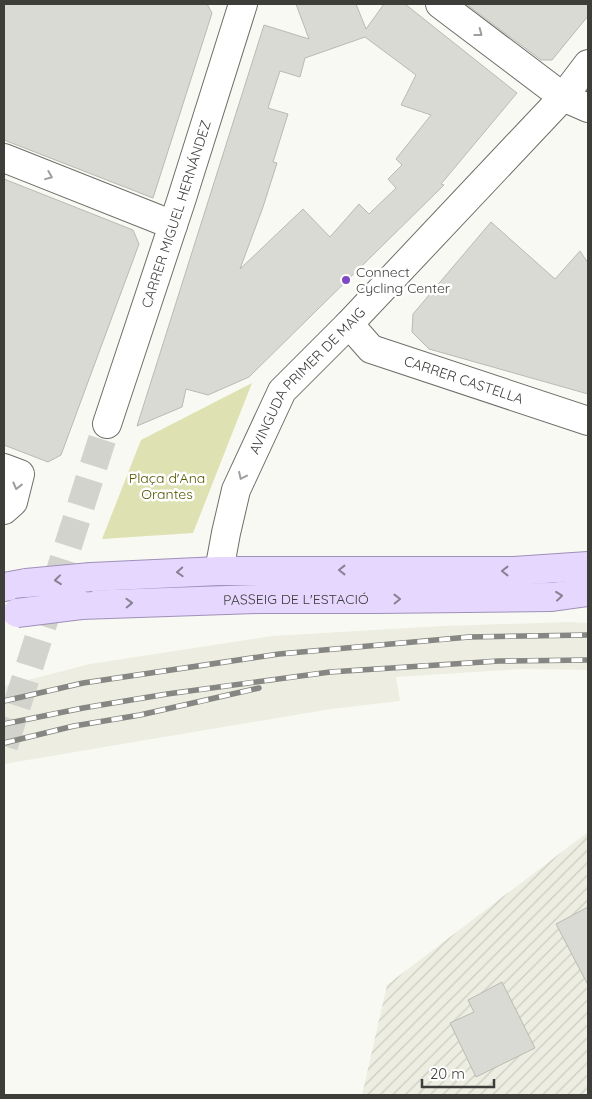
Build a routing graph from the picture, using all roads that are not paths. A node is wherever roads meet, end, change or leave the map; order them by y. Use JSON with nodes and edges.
{"nodes":[{"id":1,"x":243,"y":4,"type":"edge"},
{"id":2,"x":440,"y":4,"type":"edge"},
{"id":3,"x":588,"y":64,"type":"edge"},
{"id":4,"x":563,"y":97,"type":"junction"},
{"id":5,"x":588,"y":108,"type":"edge"},
{"id":6,"x":4,"y":158,"type":"edge"},
{"id":7,"x":173,"y":225,"type":"junction"},
{"id":8,"x":349,"y":324,"type":"junction"},
{"id":9,"x":588,"y":421,"type":"edge"},
{"id":10,"x":107,"y":424,"type":"tunnel mouth"},
{"id":11,"x":4,"y":468,"type":"edge"},
{"id":12,"x":4,"y":510,"type":"edge"},
{"id":13,"x":588,"y":566,"type":"edge"},
{"id":14,"x":219,"y":570,"type":"junction"},
{"id":15,"x":15,"y":585,"type":"edge"},
{"id":16,"x":588,"y":592,"type":"edge"},
{"id":17,"x":10,"y":614,"type":"edge"}],
"edges":[{"from":1,"to":7,"type":"street","name":"CARRER MIGUEL HERNÁNDEZ"},
{"from":2,"to":4,"type":"street","one_way":true},
{"from":3,"to":4,"type":"street","name":"AVINGUDA PRIMER DE MAIG"},
{"from":4,"to":5,"type":"street"},
{"from":4,"to":8,"type":"street","name":"AVINGUDA PRIMER DE MAIG"},
{"from":6,"to":7,"type":"street","one_way":true},
{"from":7,"to":10,"type":"street","name":"CARRER MIGUEL HERNÁNDEZ"},
{"from":8,"to":9,"type":"street","name":"CARRER CASTELLA"},
{"from":8,"to":14,"type":"street","name":"AVINGUDA PRIMER DE MAIG","one_way":true},
{"from":11,"to":12,"type":"street","one_way":true},
{"from":13,"to":14,"type":"main road","one_way":true},
{"from":14,"to":15,"type":"main road","one_way":true,"bridge":true},
{"from":17,"to":16,"type":"main road","name":"PASSEIG DE L'ESTACIÓ","one_way":true,"bridge":true}]}
